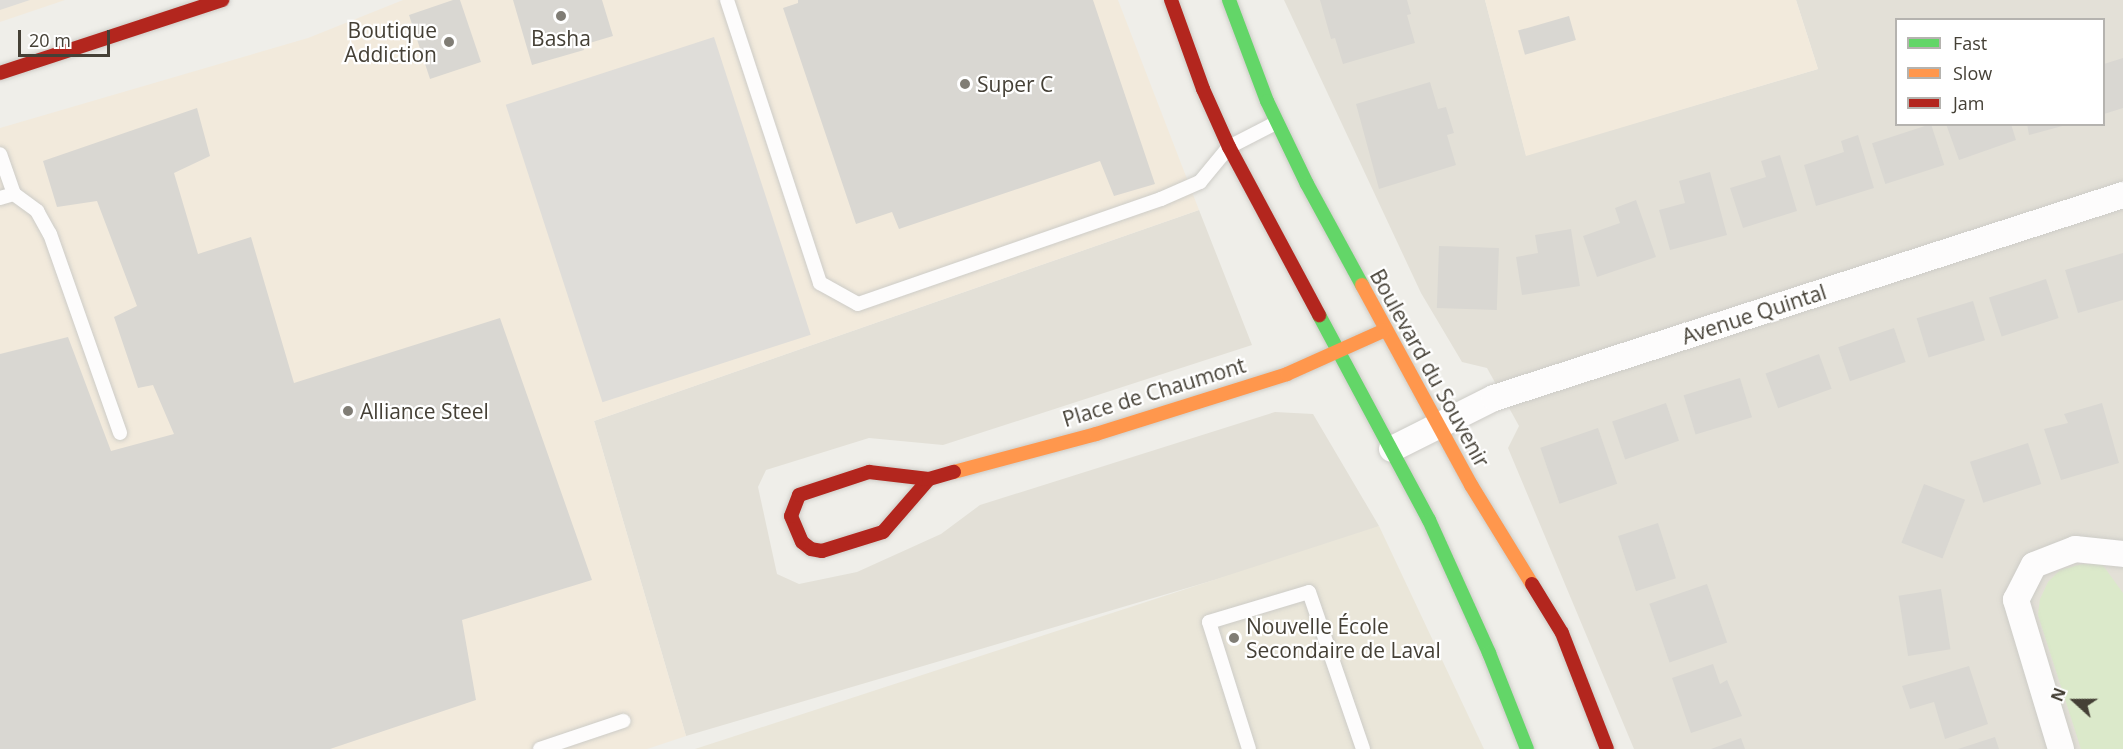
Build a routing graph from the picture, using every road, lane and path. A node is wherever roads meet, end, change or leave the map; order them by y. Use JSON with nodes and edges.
{"nodes":[{"id":1,"x":222,"y":0,"type":"edge"},
{"id":2,"x":727,"y":0,"type":"edge"},
{"id":3,"x":1171,"y":0,"type":"edge"},
{"id":4,"x":1229,"y":0,"type":"edge"},
{"id":5,"x":0,"y":73,"type":"edge"},
{"id":6,"x":1276,"y":123,"type":"junction"},
{"id":7,"x":1229,"y":147,"type":"junction"},
{"id":8,"x":0,"y":154,"type":"edge"},
{"id":9,"x":14,"y":194,"type":"junction"},
{"id":10,"x":2123,"y":195,"type":"edge"},
{"id":11,"x":0,"y":198,"type":"edge"},
{"id":12,"x":1385,"y":330,"type":"junction"},
{"id":13,"x":1339,"y":352,"type":"junction"},
{"id":14,"x":1437,"y":424,"type":"junction"},
{"id":15,"x":120,"y":433,"type":"dead end"},
{"id":16,"x":1392,"y":449,"type":"junction"},
{"id":17,"x":929,"y":478,"type":"junction"},
{"id":18,"x":2123,"y":554,"type":"edge"},
{"id":19,"x":623,"y":721,"type":"dead end"},
{"id":20,"x":540,"y":749,"type":"edge"},
{"id":21,"x":1249,"y":749,"type":"edge"},
{"id":22,"x":1363,"y":749,"type":"edge"},
{"id":23,"x":1527,"y":749,"type":"edge"},
{"id":24,"x":1607,"y":749,"type":"edge"},
{"id":25,"x":2061,"y":749,"type":"edge"}],
"edges":[{"from":1,"to":5,"type":"street"},
{"from":2,"to":7,"type":"lane"},
{"from":3,"to":7,"type":"street"},
{"from":4,"to":6,"type":"street","name":"Boulevard du Souvenir"},
{"from":6,"to":7,"type":"lane"},
{"from":6,"to":12,"type":"street","name":"Boulevard du Souvenir"},
{"from":7,"to":13,"type":"street"},
{"from":8,"to":9,"type":"lane"},
{"from":9,"to":11,"type":"lane"},
{"from":9,"to":15,"type":"lane"},
{"from":10,"to":14,"type":"street","name":"Avenue Quintal"},
{"from":12,"to":13,"type":"street","name":"Place de Chaumont"},
{"from":12,"to":14,"type":"street","name":"Boulevard du Souvenir"},
{"from":13,"to":16,"type":"street"},
{"from":13,"to":17,"type":"street","name":"Place de Chaumont"},
{"from":14,"to":16,"type":"street","name":"Avenue Quintal"},
{"from":14,"to":24,"type":"street","name":"Boulevard du Souvenir"},
{"from":16,"to":23,"type":"street"},
{"from":17,"to":17,"type":"street","name":"Place de Chaumont"},
{"from":18,"to":25,"type":"street"},
{"from":19,"to":20,"type":"lane"},
{"from":21,"to":22,"type":"lane"}]}
